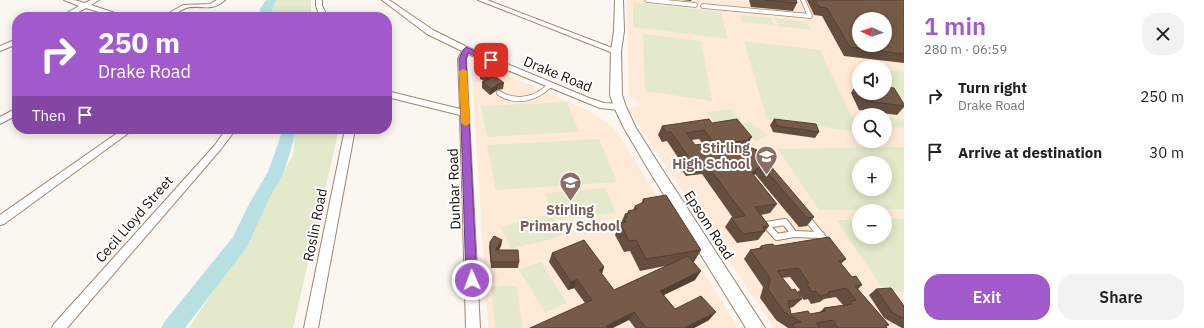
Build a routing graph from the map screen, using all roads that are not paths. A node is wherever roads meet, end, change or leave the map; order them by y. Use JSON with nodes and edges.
{"nodes":[{"id":1,"x":67,"y":0,"type":"edge"},
{"id":2,"x":96,"y":0,"type":"edge"},
{"id":3,"x":222,"y":0,"type":"edge"},
{"id":4,"x":319,"y":0,"type":"edge"},
{"id":5,"x":384,"y":0,"type":"edge"},
{"id":6,"x":481,"y":0,"type":"edge"},
{"id":7,"x":647,"y":0,"type":"edge"},
{"id":8,"x":803,"y":0,"type":"edge"},
{"id":9,"x":617,"y":1,"type":"edge"},
{"id":10,"x":664,"y":1,"type":"edge"},
{"id":11,"x":695,"y":5,"type":"dead end"},
{"id":12,"x":86,"y":6,"type":"junction"},
{"id":13,"x":703,"y":6,"type":"dead end"},
{"id":14,"x":74,"y":12,"type":"edge"},
{"id":15,"x":106,"y":12,"type":"edge"},
{"id":16,"x":175,"y":12,"type":"edge"},
{"id":17,"x":322,"y":12,"type":"edge"},
{"id":18,"x":12,"y":43,"type":"edge"},
{"id":19,"x":0,"y":49,"type":"edge"},
{"id":20,"x":466,"y":50,"type":"junction"},
{"id":21,"x":616,"y":51,"type":"junction"},
{"id":22,"x":550,"y":85,"type":"junction"},
{"id":23,"x":499,"y":93,"type":"dead end"},
{"id":24,"x":392,"y":95,"type":"edge"},
{"id":25,"x":620,"y":107,"type":"junction"},
{"id":26,"x":465,"y":113,"type":"junction"},
{"id":27,"x":12,"y":114,"type":"edge"},
{"id":28,"x":0,"y":121,"type":"edge"},
{"id":29,"x":121,"y":134,"type":"edge"},
{"id":30,"x":229,"y":134,"type":"edge"},
{"id":31,"x":349,"y":134,"type":"edge"},
{"id":32,"x":800,"y":210,"type":"edge"},
{"id":33,"x":0,"y":221,"type":"edge"},
{"id":34,"x":794,"y":234,"type":"dead end"},
{"id":35,"x":821,"y":235,"type":"junction"},
{"id":36,"x":830,"y":248,"type":"edge"},
{"id":37,"x":59,"y":328,"type":"edge"},
{"id":38,"x":311,"y":328,"type":"edge"},
{"id":39,"x":473,"y":328,"type":"edge"},
{"id":40,"x":756,"y":328,"type":"edge"}],
"edges":[{"from":1,"to":12,"type":"street"},
{"from":2,"to":12,"type":"street"},
{"from":3,"to":16,"type":"street"},
{"from":4,"to":17,"type":"street"},
{"from":5,"to":20,"type":"street","name":"Drake Road"},
{"from":6,"to":21,"type":"street"},
{"from":7,"to":10,"type":"lane"},
{"from":8,"to":13,"type":"lane"},
{"from":9,"to":21,"type":"street","name":"Epsom Road"},
{"from":10,"to":11,"type":"lane"},
{"from":12,"to":14,"type":"street"},
{"from":12,"to":15,"type":"street"},
{"from":18,"to":19,"type":"street"},
{"from":20,"to":22,"type":"street","name":"Drake Road"},
{"from":20,"to":26,"type":"street","name":"Dunbar Road"},
{"from":21,"to":25,"type":"street","name":"Epsom Road"},
{"from":22,"to":23,"type":"lane"},
{"from":22,"to":25,"type":"street","name":"Drake Road"},
{"from":24,"to":26,"type":"street"},
{"from":25,"to":40,"type":"street","name":"Epsom Road"},
{"from":26,"to":39,"type":"street","name":"Dunbar Road"},
{"from":27,"to":28,"type":"street"},
{"from":29,"to":33,"type":"street"},
{"from":30,"to":37,"type":"street","name":"Cecil Lloyd Street"},
{"from":31,"to":38,"type":"street","name":"Roslin Road"},
{"from":32,"to":35,"type":"lane"},
{"from":34,"to":35,"type":"lane"},
{"from":35,"to":36,"type":"lane"}]}
